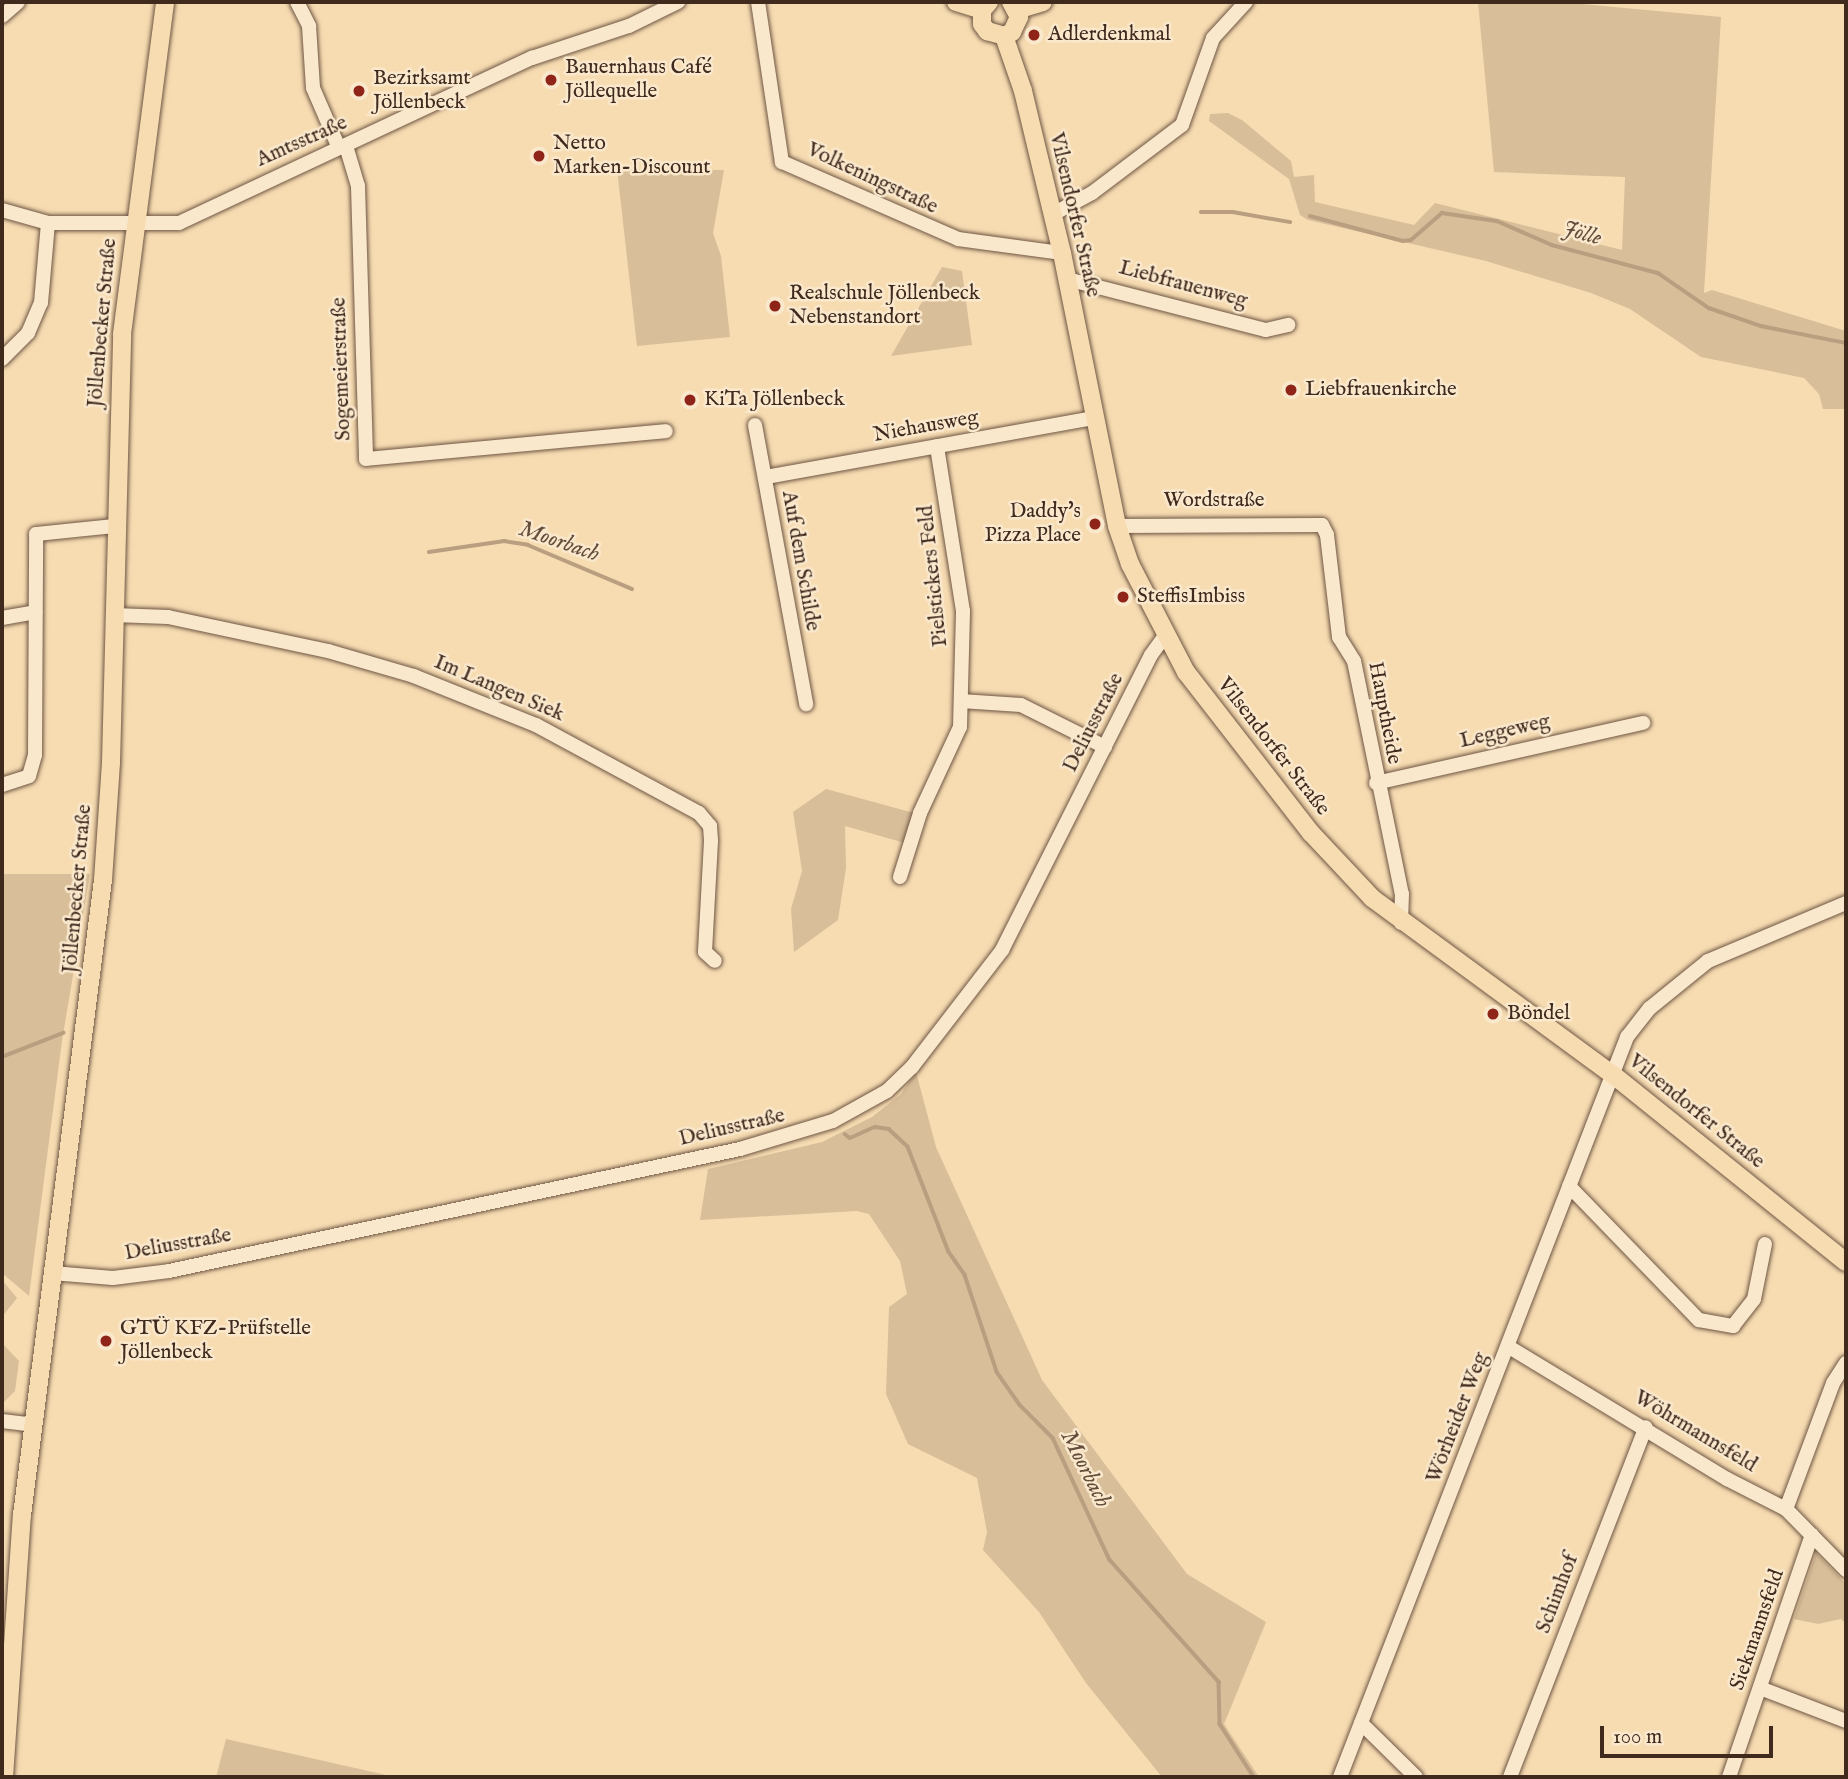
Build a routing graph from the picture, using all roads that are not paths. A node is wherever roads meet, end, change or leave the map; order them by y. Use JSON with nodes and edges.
{"nodes":[{"id":1,"x":18,"y":2,"type":"edge"},
{"id":2,"x":165,"y":2,"type":"edge"},
{"id":3,"x":297,"y":2,"type":"edge"},
{"id":4,"x":678,"y":2,"type":"edge"},
{"id":5,"x":758,"y":2,"type":"edge"},
{"id":6,"x":956,"y":2,"type":"edge"},
{"id":7,"x":1043,"y":2,"type":"edge"},
{"id":8,"x":1246,"y":2,"type":"edge"},
{"id":9,"x":986,"y":6,"type":"edge"},
{"id":10,"x":1014,"y":6,"type":"edge"},
{"id":11,"x":2,"y":16,"type":"edge"},
{"id":12,"x":1004,"y":36,"type":"junction"},
{"id":13,"x":343,"y":147,"type":"junction"},
{"id":14,"x":2,"y":210,"type":"edge"},
{"id":15,"x":1053,"y":214,"type":"junction"},
{"id":16,"x":48,"y":223,"type":"junction"},
{"id":17,"x":133,"y":226,"type":"junction"},
{"id":18,"x":1062,"y":253,"type":"junction"},
{"id":19,"x":1067,"y":279,"type":"junction"},
{"id":20,"x":1287,"y":325,"type":"dead end"},
{"id":21,"x":2,"y":359,"type":"edge"},
{"id":22,"x":1093,"y":418,"type":"junction"},
{"id":23,"x":755,"y":425,"type":"dead end"},
{"id":24,"x":666,"y":431,"type":"dead end"},
{"id":25,"x":937,"y":446,"type":"junction"},
{"id":26,"x":766,"y":477,"type":"junction"},
{"id":27,"x":1312,"y":522,"type":"joint"},
{"id":28,"x":115,"y":526,"type":"junction"},
{"id":29,"x":1117,"y":526,"type":"junction"},
{"id":30,"x":35,"y":612,"type":"junction"},
{"id":31,"x":114,"y":615,"type":"junction"},
{"id":32,"x":2,"y":618,"type":"edge"},
{"id":33,"x":1165,"y":636,"type":"junction"},
{"id":34,"x":961,"y":701,"type":"junction"},
{"id":35,"x":806,"y":704,"type":"dead end"},
{"id":36,"x":1643,"y":723,"type":"dead end"},
{"id":37,"x":1105,"y":747,"type":"junction"},
{"id":38,"x":1376,"y":783,"type":"junction"},
{"id":39,"x":2,"y":785,"type":"edge"},
{"id":40,"x":900,"y":877,"type":"dead end"},
{"id":41,"x":1846,"y":903,"type":"edge"},
{"id":42,"x":1402,"y":923,"type":"junction"},
{"id":43,"x":715,"y":961,"type":"dead end"},
{"id":44,"x":1612,"y":1074,"type":"junction"},
{"id":45,"x":1569,"y":1186,"type":"junction"},
{"id":46,"x":1765,"y":1244,"type":"dead end"},
{"id":47,"x":1846,"y":1262,"type":"edge"},
{"id":48,"x":52,"y":1273,"type":"junction"},
{"id":49,"x":1509,"y":1347,"type":"junction"},
{"id":50,"x":1846,"y":1363,"type":"edge"},
{"id":51,"x":2,"y":1421,"type":"edge"},
{"id":52,"x":33,"y":1425,"type":"junction"},
{"id":53,"x":1646,"y":1427,"type":"junction"},
{"id":54,"x":1786,"y":1508,"type":"junction"},
{"id":55,"x":1812,"y":1535,"type":"junction"},
{"id":56,"x":1846,"y":1570,"type":"edge"},
{"id":57,"x":1760,"y":1688,"type":"junction"},
{"id":58,"x":1846,"y":1721,"type":"edge"},
{"id":59,"x":1361,"y":1723,"type":"junction"},
{"id":60,"x":4,"y":1777,"type":"edge"},
{"id":61,"x":1340,"y":1777,"type":"edge"},
{"id":62,"x":1416,"y":1777,"type":"edge"},
{"id":63,"x":1510,"y":1777,"type":"edge"},
{"id":64,"x":1728,"y":1777,"type":"edge"}],
"edges":[{"from":1,"to":11,"type":"street"},
{"from":2,"to":17,"type":"main road","name":"Jöllenbecker Straße"},
{"from":3,"to":13,"type":"street"},
{"from":4,"to":13,"type":"street","name":"Amtsstraße"},
{"from":5,"to":18,"type":"street","name":"Volkeningstraße"},
{"from":6,"to":9,"type":"main road"},
{"from":7,"to":10,"type":"main road"},
{"from":8,"to":15,"type":"street"},
{"from":9,"to":12,"type":"main road"},
{"from":10,"to":12,"type":"main road"},
{"from":12,"to":15,"type":"main road","name":"Vilsendorfer Straße"},
{"from":13,"to":17,"type":"street","name":"Amtsstraße"},
{"from":13,"to":24,"type":"street","name":"Sogemeierstraße"},
{"from":14,"to":16,"type":"street","name":"Amtsstraße"},
{"from":15,"to":18,"type":"main road","name":"Vilsendorfer Straße"},
{"from":16,"to":17,"type":"street","name":"Amtsstraße"},
{"from":16,"to":21,"type":"street"},
{"from":17,"to":28,"type":"main road","name":"Jöllenbecker Straße"},
{"from":18,"to":19,"type":"main road","name":"Vilsendorfer Straße"},
{"from":19,"to":20,"type":"street","name":"Liebfrauenweg"},
{"from":19,"to":22,"type":"main road","name":"Vilsendorfer Straße"},
{"from":22,"to":25,"type":"street","name":"Niehausweg"},
{"from":22,"to":29,"type":"main road","name":"Vilsendorfer Straße"},
{"from":23,"to":26,"type":"street","name":"Auf dem Schilde"},
{"from":25,"to":26,"type":"street","name":"Niehausweg"},
{"from":25,"to":34,"type":"street","name":"Pielstickers Feld"},
{"from":26,"to":35,"type":"street","name":"Auf dem Schilde"},
{"from":27,"to":29,"type":"street","name":"Wordstraße"},
{"from":27,"to":38,"type":"street","name":"Hauptheide"},
{"from":28,"to":30,"type":"street"},
{"from":28,"to":31,"type":"main road","name":"Jöllenbecker Straße"},
{"from":29,"to":33,"type":"main road","name":"Vilsendorfer Straße"},
{"from":30,"to":32,"type":"street"},
{"from":30,"to":39,"type":"street"},
{"from":31,"to":43,"type":"street","name":"Im Langen Siek"},
{"from":31,"to":48,"type":"main road","name":"Jöllenbecker Straße"},
{"from":33,"to":37,"type":"street","name":"Deliusstraße"},
{"from":33,"to":42,"type":"main road","name":"Vilsendorfer Straße"},
{"from":34,"to":37,"type":"street"},
{"from":34,"to":40,"type":"street","name":"Pielstickers Feld"},
{"from":36,"to":38,"type":"street","name":"Leggeweg"},
{"from":37,"to":48,"type":"street","name":"Deliusstraße"},
{"from":38,"to":42,"type":"street","name":"Hauptheide"},
{"from":41,"to":44,"type":"street","name":"Wörheider Weg"},
{"from":42,"to":44,"type":"main road","name":"Vilsendorfer Straße"},
{"from":44,"to":45,"type":"street","name":"Wörheider Weg"},
{"from":44,"to":47,"type":"main road","name":"Vilsendorfer Straße"},
{"from":45,"to":46,"type":"street"},
{"from":45,"to":49,"type":"street","name":"Wörheider Weg"},
{"from":48,"to":52,"type":"main road","name":"Jöllenbecker Straße"},
{"from":49,"to":53,"type":"street","name":"Wöhrmannsfeld"},
{"from":49,"to":59,"type":"street","name":"Wörheider Weg"},
{"from":50,"to":54,"type":"street"},
{"from":51,"to":52,"type":"street"},
{"from":52,"to":60,"type":"main road","name":"Jöllenbecker Straße"},
{"from":53,"to":54,"type":"street","name":"Wöhrmannsfeld"},
{"from":53,"to":63,"type":"street","name":"Schimhof"},
{"from":54,"to":55,"type":"street","name":"Wöhrmannsfeld"},
{"from":55,"to":56,"type":"street","name":"Wöhrmannsfeld"},
{"from":55,"to":57,"type":"street","name":"Siekmannsfeld"},
{"from":57,"to":58,"type":"street"},
{"from":57,"to":64,"type":"street","name":"Siekmannsfeld"},
{"from":59,"to":61,"type":"street","name":"Wörheider Weg"},
{"from":59,"to":62,"type":"street"}]}
